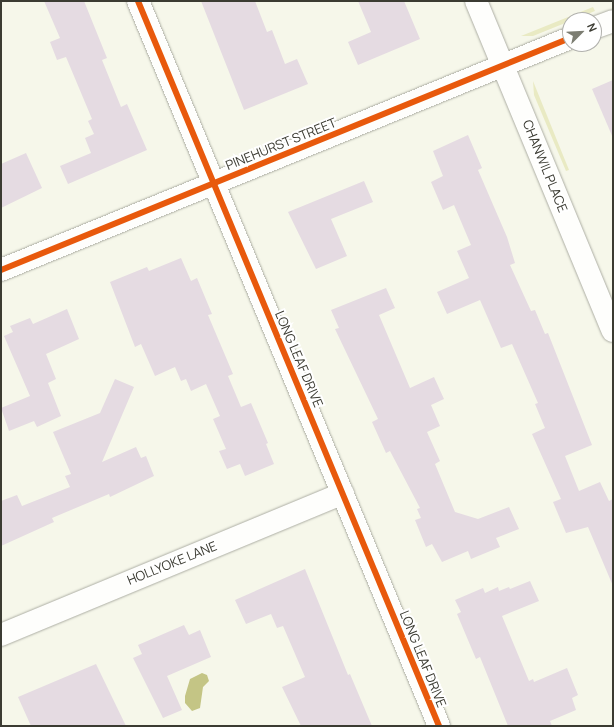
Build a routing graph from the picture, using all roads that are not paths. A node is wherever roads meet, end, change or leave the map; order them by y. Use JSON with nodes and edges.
{"nodes":[{"id":1,"x":138,"y":1,"type":"edge"},
{"id":2,"x":476,"y":1,"type":"edge"},
{"id":3,"x":613,"y":20,"type":"edge"},
{"id":4,"x":602,"y":25,"type":"edge"},
{"id":5,"x":562,"y":41,"type":"edge"},
{"id":6,"x":504,"y":65,"type":"junction"},
{"id":7,"x":214,"y":184,"type":"junction"},
{"id":8,"x":1,"y":270,"type":"edge"},
{"id":9,"x":613,"y":331,"type":"edge"},
{"id":10,"x":343,"y":493,"type":"junction"},
{"id":11,"x":1,"y":635,"type":"edge"},
{"id":12,"x":439,"y":726,"type":"edge"}],
"edges":[{"from":1,"to":7,"type":"street","name":"LONG LEAF DRIVE"},
{"from":2,"to":6,"type":"street","name":"CHANWIL PLACE"},
{"from":3,"to":4,"type":"street"},
{"from":5,"to":6,"type":"street","name":"PINEHURST STREET"},
{"from":6,"to":7,"type":"street","name":"PINEHURST STREET"},
{"from":6,"to":9,"type":"street","name":"CHANWIL PLACE"},
{"from":7,"to":8,"type":"street","name":"PINEHURST STREET"},
{"from":7,"to":10,"type":"street","name":"LONG LEAF DRIVE"},
{"from":10,"to":11,"type":"street","name":"HOLLYOKE LANE"},
{"from":10,"to":12,"type":"street","name":"LONG LEAF DRIVE"}]}
